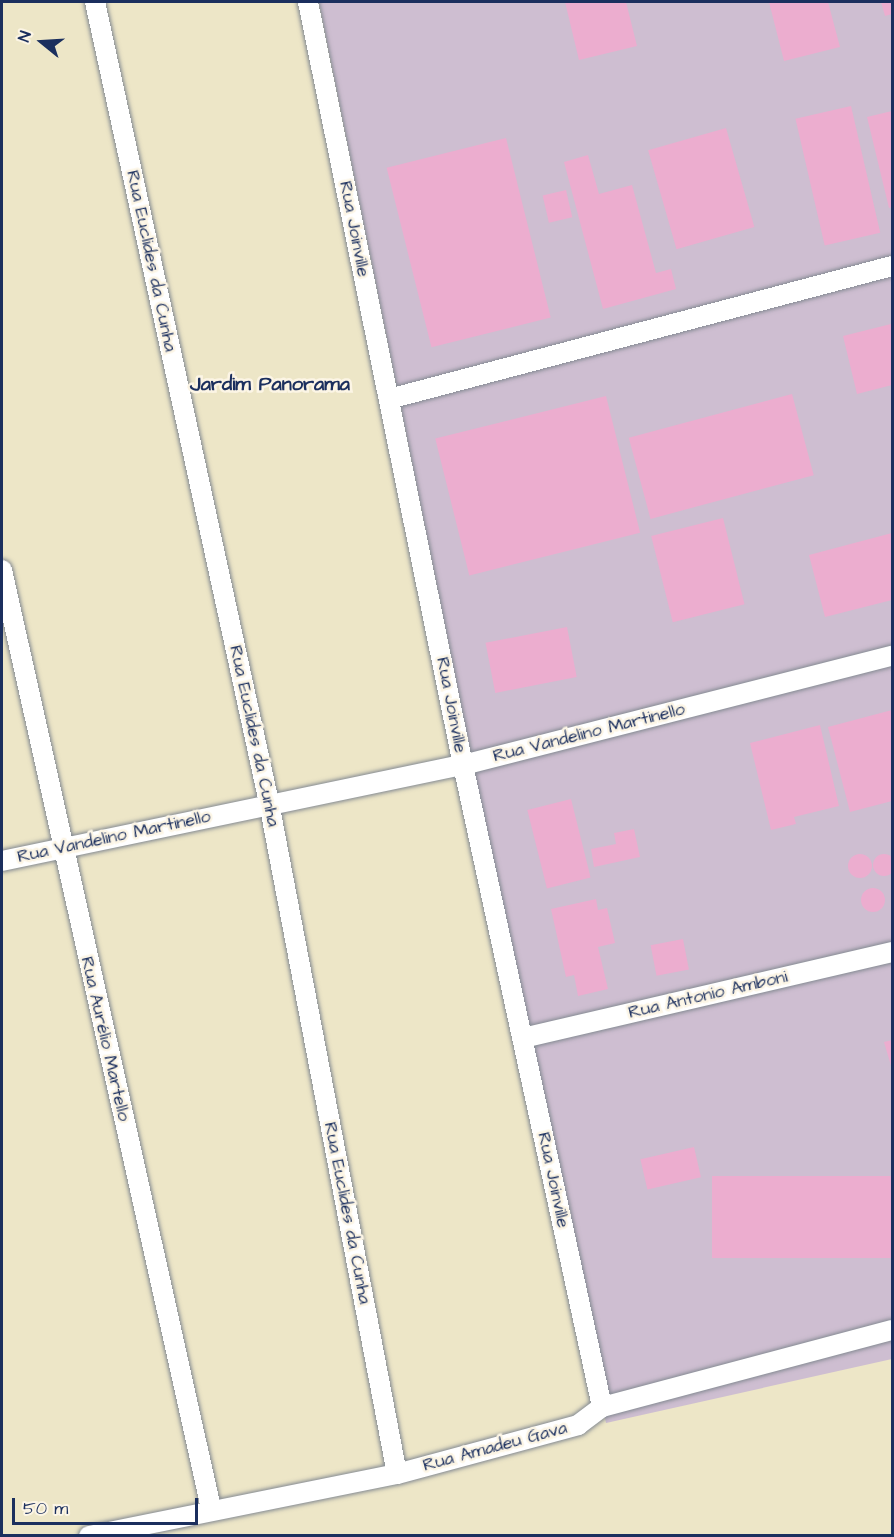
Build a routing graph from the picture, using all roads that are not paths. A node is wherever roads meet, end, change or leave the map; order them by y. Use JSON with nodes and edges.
{"nodes":[{"id":1,"x":95,"y":2,"type":"edge"},
{"id":2,"x":308,"y":2,"type":"edge"},
{"id":3,"x":892,"y":266,"type":"edge"},
{"id":4,"x":389,"y":399,"type":"junction"},
{"id":5,"x":2,"y":570,"type":"edge"},
{"id":6,"x":892,"y":656,"type":"edge"},
{"id":7,"x":463,"y":765,"type":"junction"},
{"id":8,"x":269,"y":803,"type":"junction"},
{"id":9,"x":62,"y":849,"type":"junction"},
{"id":10,"x":2,"y":861,"type":"edge"},
{"id":11,"x":892,"y":952,"type":"edge"},
{"id":12,"x":524,"y":1038,"type":"junction"},
{"id":13,"x":892,"y":1330,"type":"edge"},
{"id":14,"x":602,"y":1407,"type":"junction"},
{"id":15,"x":398,"y":1474,"type":"junction"},
{"id":16,"x":211,"y":1508,"type":"junction"},
{"id":17,"x":89,"y":1536,"type":"edge"}],
"edges":[{"from":1,"to":8,"type":"street","name":"Rua Euclides da Cunha"},
{"from":2,"to":4,"type":"street","name":"Rua Joinville"},
{"from":3,"to":4,"type":"street"},
{"from":4,"to":7,"type":"street","name":"Rua Joinville"},
{"from":5,"to":9,"type":"street","name":"Rua Aurélio Martello"},
{"from":6,"to":7,"type":"street","name":"Rua Vandelino Martinello"},
{"from":7,"to":8,"type":"street","name":"Rua Vandelino Martinello"},
{"from":7,"to":12,"type":"street","name":"Rua Joinville"},
{"from":8,"to":9,"type":"street","name":"Rua Vandelino Martinello"},
{"from":8,"to":15,"type":"street","name":"Rua Euclides da Cunha"},
{"from":9,"to":10,"type":"street","name":"Rua Vandelino Martinello"},
{"from":9,"to":16,"type":"street","name":"Rua Aurélio Martello"},
{"from":11,"to":12,"type":"street","name":"Rua Antonio Amboni"},
{"from":12,"to":14,"type":"street","name":"Rua Joinville"},
{"from":13,"to":14,"type":"street","name":"Rua Amadeu Gava"},
{"from":14,"to":15,"type":"street","name":"Rua Amadeu Gava"},
{"from":15,"to":16,"type":"street","name":"Rua Amadeu Gava"},
{"from":16,"to":17,"type":"street","name":"Rua Amadeu Gava"}]}
